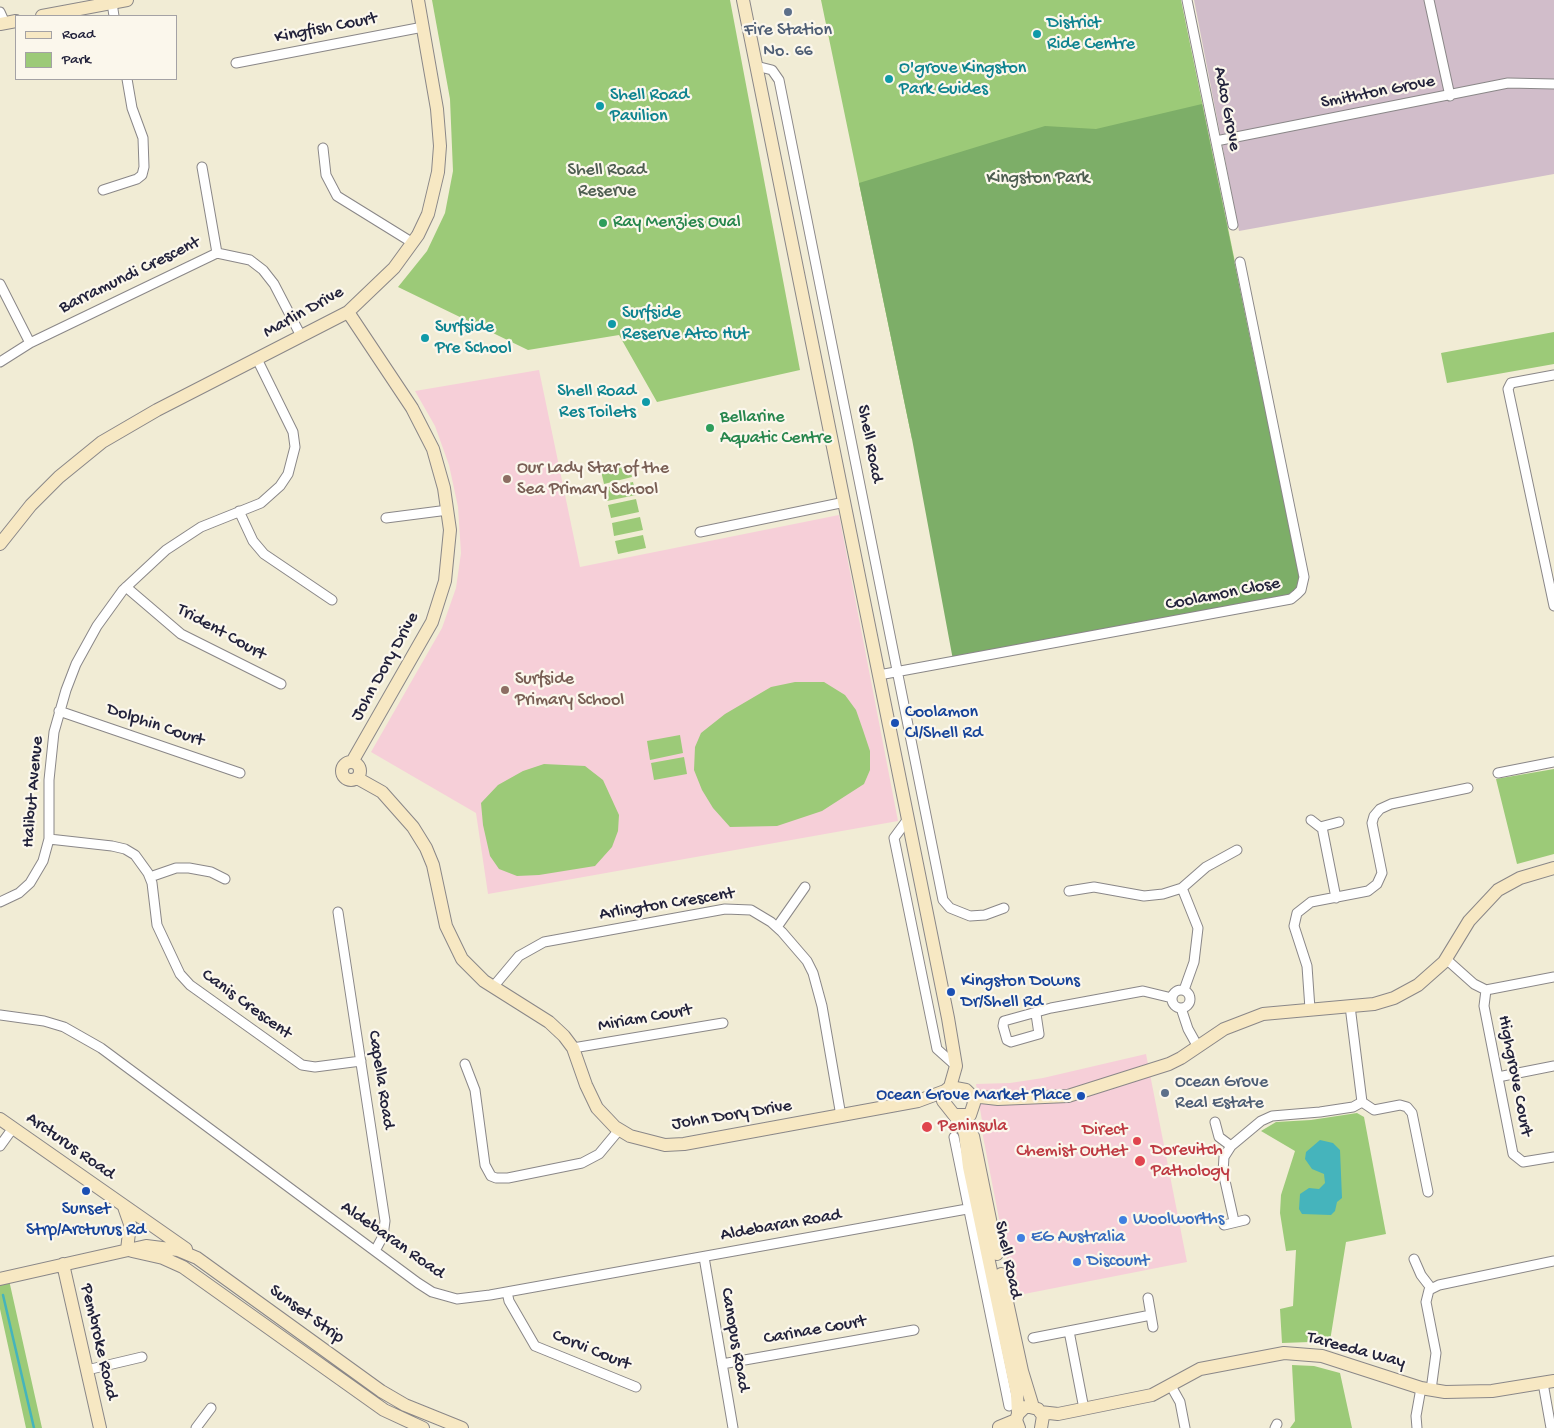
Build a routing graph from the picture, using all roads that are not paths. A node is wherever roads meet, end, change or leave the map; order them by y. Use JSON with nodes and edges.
{"nodes":[{"id":1,"x":127,"y":0,"type":"edge"},
{"id":2,"x":418,"y":0,"type":"edge"},
{"id":3,"x":743,"y":0,"type":"edge"},
{"id":4,"x":1187,"y":0,"type":"edge"},
{"id":5,"x":1429,"y":0,"type":"edge"},
{"id":6,"x":112,"y":3,"type":"junction"},
{"id":7,"x":47,"y":15,"type":"edge"},
{"id":8,"x":114,"y":15,"type":"edge"},
{"id":9,"x":423,"y":27,"type":"junction"},
{"id":10,"x":236,"y":63,"type":"dead end"},
{"id":11,"x":756,"y":66,"type":"junction"},
{"id":12,"x":126,"y":80,"type":"edge"},
{"id":13,"x":1554,"y":84,"type":"edge"},
{"id":14,"x":1450,"y":96,"type":"junction"},
{"id":15,"x":1216,"y":141,"type":"junction"},
{"id":16,"x":322,"y":148,"type":"dead end"},
{"id":17,"x":202,"y":167,"type":"dead end"},
{"id":18,"x":103,"y":190,"type":"dead end"},
{"id":19,"x":1233,"y":225,"type":"dead end"},
{"id":20,"x":413,"y":243,"type":"junction"},
{"id":21,"x":217,"y":253,"type":"junction"},
{"id":22,"x":1240,"y":262,"type":"dead end"},
{"id":23,"x":0,"y":284,"type":"edge"},
{"id":24,"x":348,"y":312,"type":"junction"},
{"id":25,"x":301,"y":336,"type":"junction"},
{"id":26,"x":30,"y":343,"type":"junction"},
{"id":27,"x":257,"y":359,"type":"junction"},
{"id":28,"x":0,"y":362,"type":"edge"},
{"id":29,"x":1554,"y":375,"type":"edge"},
{"id":30,"x":845,"y":502,"type":"junction"},
{"id":31,"x":448,"y":510,"type":"junction"},
{"id":32,"x":239,"y":511,"type":"junction"},
{"id":33,"x":386,"y":518,"type":"dead end"},
{"id":34,"x":700,"y":532,"type":"dead end"},
{"id":35,"x":0,"y":544,"type":"edge"},
{"id":36,"x":126,"y":587,"type":"junction"},
{"id":37,"x":332,"y":600,"type":"dead end"},
{"id":38,"x":1554,"y":606,"type":"edge"},
{"id":39,"x":897,"y":671,"type":"junction"},
{"id":40,"x":879,"y":675,"type":"junction"},
{"id":41,"x":281,"y":684,"type":"dead end"},
{"id":42,"x":59,"y":711,"type":"junction"},
{"id":43,"x":1554,"y":762,"type":"edge"},
{"id":44,"x":240,"y":773,"type":"dead end"},
{"id":45,"x":1498,"y":773,"type":"dead end"},
{"id":46,"x":1468,"y":788,"type":"dead end"},
{"id":47,"x":1311,"y":820,"type":"dead end"},
{"id":48,"x":1339,"y":822,"type":"dead end"},
{"id":49,"x":910,"y":825,"type":"junction"},
{"id":50,"x":1322,"y":827,"type":"junction"},
{"id":51,"x":927,"y":828,"type":"junction"},
{"id":52,"x":48,"y":839,"type":"junction"},
{"id":53,"x":1237,"y":850,"type":"dead end"},
{"id":54,"x":1554,"y":868,"type":"edge"},
{"id":55,"x":150,"y":877,"type":"junction"},
{"id":56,"x":225,"y":879,"type":"dead end"},
{"id":57,"x":805,"y":887,"type":"dead end"},
{"id":58,"x":1182,"y":888,"type":"junction"},
{"id":59,"x":1069,"y":891,"type":"dead end"},
{"id":60,"x":1336,"y":898,"type":"junction"},
{"id":61,"x":0,"y":902,"type":"edge"},
{"id":62,"x":1004,"y":908,"type":"dead end"},
{"id":63,"x":338,"y":912,"type":"dead end"},
{"id":64,"x":777,"y":927,"type":"junction"},
{"id":65,"x":1446,"y":959,"type":"junction"},
{"id":66,"x":1554,"y":977,"type":"edge"},
{"id":67,"x":493,"y":987,"type":"junction"},
{"id":68,"x":1184,"y":990,"type":"junction"},
{"id":69,"x":1486,"y":990,"type":"junction"},
{"id":70,"x":1172,"y":998,"type":"junction"},
{"id":71,"x":1350,"y":1006,"type":"junction"},
{"id":72,"x":1181,"y":1008,"type":"junction"},
{"id":73,"x":1310,"y":1008,"type":"junction"},
{"id":74,"x":1036,"y":1014,"type":"dead end"},
{"id":75,"x":0,"y":1015,"type":"edge"},
{"id":76,"x":948,"y":1018,"type":"junction"},
{"id":77,"x":723,"y":1023,"type":"dead end"},
{"id":78,"x":1198,"y":1047,"type":"junction"},
{"id":79,"x":573,"y":1048,"type":"junction"},
{"id":80,"x":360,"y":1062,"type":"junction"},
{"id":81,"x":465,"y":1064,"type":"dead end"},
{"id":82,"x":956,"y":1066,"type":"junction"},
{"id":83,"x":1554,"y":1066,"type":"edge"},
{"id":84,"x":1498,"y":1077,"type":"junction"},
{"id":85,"x":948,"y":1089,"type":"junction"},
{"id":86,"x":969,"y":1093,"type":"junction"},
{"id":87,"x":998,"y":1099,"type":"junction"},
{"id":88,"x":918,"y":1102,"type":"junction"},
{"id":89,"x":1362,"y":1102,"type":"junction"},
{"id":90,"x":951,"y":1112,"type":"junction"},
{"id":91,"x":972,"y":1113,"type":"junction"},
{"id":92,"x":841,"y":1116,"type":"junction"},
{"id":93,"x":0,"y":1119,"type":"edge"},
{"id":94,"x":1215,"y":1122,"type":"dead end"},
{"id":95,"x":13,"y":1128,"type":"junction"},
{"id":96,"x":619,"y":1130,"type":"junction"},
{"id":97,"x":954,"y":1137,"type":"dead end"},
{"id":98,"x":0,"y":1146,"type":"edge"},
{"id":99,"x":1230,"y":1146,"type":"junction"},
{"id":100,"x":1554,"y":1157,"type":"edge"},
{"id":101,"x":1428,"y":1192,"type":"dead end"},
{"id":102,"x":120,"y":1204,"type":"junction"},
{"id":103,"x":967,"y":1209,"type":"junction"},
{"id":104,"x":1245,"y":1220,"type":"dead end"},
{"id":105,"x":1234,"y":1221,"type":"junction"},
{"id":106,"x":1224,"y":1225,"type":"dead end"},
{"id":107,"x":127,"y":1250,"type":"junction"},
{"id":108,"x":376,"y":1251,"type":"junction"},
{"id":109,"x":704,"y":1257,"type":"junction"},
{"id":110,"x":197,"y":1258,"type":"junction"},
{"id":111,"x":1414,"y":1259,"type":"dead end"},
{"id":112,"x":1554,"y":1261,"type":"edge"},
{"id":113,"x":63,"y":1264,"type":"junction"},
{"id":114,"x":0,"y":1278,"type":"edge"},
{"id":115,"x":1431,"y":1288,"type":"junction"},
{"id":116,"x":1000,"y":1290,"type":"junction"},
{"id":117,"x":507,"y":1292,"type":"junction"},
{"id":118,"x":1148,"y":1298,"type":"dead end"},
{"id":119,"x":1151,"y":1315,"type":"junction"},
{"id":120,"x":1153,"y":1327,"type":"dead end"},
{"id":121,"x":914,"y":1330,"type":"dead end"},
{"id":122,"x":1069,"y":1331,"type":"junction"},
{"id":123,"x":1033,"y":1338,"type":"dead end"},
{"id":124,"x":142,"y":1357,"type":"dead end"},
{"id":125,"x":722,"y":1364,"type":"junction"},
{"id":126,"x":87,"y":1370,"type":"junction"},
{"id":127,"x":1548,"y":1382,"type":"edge"},
{"id":128,"x":636,"y":1386,"type":"dead end"},
{"id":129,"x":1171,"y":1386,"type":"junction"},
{"id":130,"x":1426,"y":1389,"type":"junction"},
{"id":131,"x":211,"y":1408,"type":"dead end"},
{"id":132,"x":1037,"y":1409,"type":"junction"},
{"id":133,"x":1084,"y":1409,"type":"junction"},
{"id":134,"x":1068,"y":1413,"type":"junction"},
{"id":135,"x":1014,"y":1419,"type":"edge"},
{"id":136,"x":1042,"y":1427,"type":"edge"},
{"id":137,"x":100,"y":1428,"type":"edge"},
{"id":138,"x":196,"y":1428,"type":"edge"},
{"id":139,"x":423,"y":1428,"type":"edge"},
{"id":140,"x":462,"y":1428,"type":"edge"},
{"id":141,"x":733,"y":1428,"type":"edge"},
{"id":142,"x":998,"y":1428,"type":"edge"},
{"id":143,"x":1185,"y":1428,"type":"edge"},
{"id":144,"x":1417,"y":1428,"type":"edge"},
{"id":145,"x":1552,"y":1428,"type":"edge"}],
"edges":[{"from":1,"to":6,"type":"street"},
{"from":2,"to":9,"type":"street","name":"Marlin Drive"},
{"from":3,"to":11,"type":"street","name":"Shell Road"},
{"from":4,"to":15,"type":"street","name":"Adco Grove"},
{"from":5,"to":14,"type":"street","name":"Smithton Grove"},
{"from":6,"to":7,"type":"street"},
{"from":6,"to":8,"type":"street"},
{"from":9,"to":10,"type":"street","name":"Kingfish Court"},
{"from":9,"to":20,"type":"street","name":"Marlin Drive"},
{"from":11,"to":30,"type":"street","name":"Shell Road"},
{"from":11,"to":39,"type":"street","name":"Shell Road"},
{"from":12,"to":18,"type":"street"},
{"from":13,"to":14,"type":"street"},
{"from":14,"to":15,"type":"street","name":"Smithton Grove"},
{"from":15,"to":19,"type":"street","name":"Adco Grove"},
{"from":16,"to":20,"type":"street"},
{"from":17,"to":21,"type":"street"},
{"from":20,"to":24,"type":"street","name":"Marlin Drive"},
{"from":21,"to":25,"type":"street","name":"Barramundi Crescent"},
{"from":21,"to":26,"type":"street","name":"Barramundi Crescent"},
{"from":22,"to":39,"type":"street","name":"Coolamon Close"},
{"from":23,"to":26,"type":"street"},
{"from":24,"to":25,"type":"street","name":"Marlin Drive"},
{"from":24,"to":31,"type":"street","name":"John Dory Drive"},
{"from":25,"to":27,"type":"street","name":"Marlin Drive"},
{"from":26,"to":28,"type":"street","name":"Barramundi Crescent"},
{"from":27,"to":32,"type":"street","name":"Halibut Avenue"},
{"from":27,"to":35,"type":"street","name":"Marlin Drive"},
{"from":29,"to":38,"type":"street"},
{"from":30,"to":34,"type":"street"},
{"from":30,"to":40,"type":"street","name":"Shell Road"},
{"from":31,"to":33,"type":"street"},
{"from":31,"to":67,"type":"street","name":"John Dory Drive"},
{"from":32,"to":36,"type":"street","name":"Halibut Avenue"},
{"from":32,"to":37,"type":"street"},
{"from":36,"to":41,"type":"street","name":"Trident Court"},
{"from":36,"to":42,"type":"street","name":"Halibut Avenue"},
{"from":39,"to":40,"type":"street","name":"Coolamon Close"},
{"from":39,"to":51,"type":"street","name":"Shell Road"},
{"from":40,"to":49,"type":"street","name":"Shell Road"},
{"from":42,"to":44,"type":"street","name":"Dolphin Court"},
{"from":42,"to":52,"type":"street","name":"Halibut Avenue"},
{"from":43,"to":45,"type":"street"},
{"from":46,"to":60,"type":"street"},
{"from":47,"to":50,"type":"street"},
{"from":48,"to":50,"type":"street"},
{"from":49,"to":51,"type":"street"},
{"from":49,"to":76,"type":"street","name":"Shell Road"},
{"from":49,"to":82,"type":"street"},
{"from":50,"to":60,"type":"street"},
{"from":51,"to":62,"type":"street","name":"Shell Road"},
{"from":52,"to":55,"type":"street","name":"Canis Crescent"},
{"from":52,"to":61,"type":"street","name":"Halibut Avenue"},
{"from":53,"to":58,"type":"street"},
{"from":54,"to":65,"type":"street"},
{"from":55,"to":56,"type":"street"},
{"from":55,"to":80,"type":"street","name":"Canis Crescent"},
{"from":57,"to":64,"type":"street"},
{"from":58,"to":59,"type":"street"},
{"from":58,"to":68,"type":"street"},
{"from":60,"to":73,"type":"street"},
{"from":63,"to":80,"type":"street","name":"Capella Road"},
{"from":64,"to":67,"type":"street","name":"Arlington Crescent"},
{"from":64,"to":92,"type":"street","name":"Arlington Crescent"},
{"from":65,"to":69,"type":"street"},
{"from":65,"to":71,"type":"street"},
{"from":66,"to":69,"type":"street"},
{"from":67,"to":79,"type":"street","name":"John Dory Drive"},
{"from":68,"to":70,"type":"street"},
{"from":68,"to":72,"type":"street"},
{"from":69,"to":84,"type":"street","name":"Highgrove Court"},
{"from":70,"to":72,"type":"street"},
{"from":70,"to":74,"type":"street"},
{"from":71,"to":73,"type":"street"},
{"from":71,"to":89,"type":"street"},
{"from":72,"to":78,"type":"street"},
{"from":73,"to":78,"type":"street"},
{"from":75,"to":108,"type":"street","name":"Aldebaran Road"},
{"from":76,"to":82,"type":"street","name":"Shell Road"},
{"from":76,"to":86,"type":"street","name":"Shell Road"},
{"from":77,"to":79,"type":"street","name":"Miriam Court"},
{"from":78,"to":87,"type":"street"},
{"from":79,"to":96,"type":"street","name":"John Dory Drive"},
{"from":80,"to":108,"type":"street","name":"Capella Road"},
{"from":81,"to":96,"type":"street"},
{"from":82,"to":85,"type":"street","name":"Shell Road"},
{"from":83,"to":84,"type":"street"},
{"from":84,"to":100,"type":"street","name":"Highgrove Court"},
{"from":85,"to":86,"type":"street"},
{"from":85,"to":88,"type":"street","name":"John Dory Drive"},
{"from":85,"to":90,"type":"street","name":"Shell Road"},
{"from":86,"to":87,"type":"street"},
{"from":86,"to":91,"type":"street","name":"Shell Road"},
{"from":87,"to":91,"type":"street"},
{"from":88,"to":90,"type":"street","name":"John Dory Drive"},
{"from":88,"to":92,"type":"street","name":"John Dory Drive"},
{"from":89,"to":99,"type":"street"},
{"from":89,"to":101,"type":"street"},
{"from":90,"to":91,"type":"street","name":"John Dory Drive"},
{"from":90,"to":116,"type":"street","name":"Shell Road"},
{"from":91,"to":116,"type":"street","name":"Shell Road"},
{"from":92,"to":96,"type":"street","name":"John Dory Drive"},
{"from":93,"to":95,"type":"street","name":"Arcturus Road"},
{"from":94,"to":99,"type":"street"},
{"from":95,"to":98,"type":"street"},
{"from":95,"to":102,"type":"street","name":"Arcturus Road"},
{"from":97,"to":103,"type":"street","name":"Shell Road"},
{"from":99,"to":105,"type":"street"},
{"from":102,"to":107,"type":"street","name":"Arcturus Road"},
{"from":102,"to":110,"type":"street","name":"Arcturus Road"},
{"from":103,"to":109,"type":"street","name":"Aldebaran Road"},
{"from":103,"to":135,"type":"street","name":"Shell Road"},
{"from":104,"to":105,"type":"street"},
{"from":105,"to":106,"type":"street"},
{"from":107,"to":110,"type":"street","name":"Sunset Strip"},
{"from":107,"to":113,"type":"street","name":"Sunset Strip"},
{"from":107,"to":139,"type":"street","name":"Sunset Strip"},
{"from":108,"to":117,"type":"street","name":"Aldebaran Road"},
{"from":109,"to":117,"type":"street","name":"Aldebaran Road"},
{"from":109,"to":125,"type":"street","name":"Canopus Road"},
{"from":110,"to":140,"type":"street","name":"Sunset Strip"},
{"from":111,"to":115,"type":"street"},
{"from":112,"to":115,"type":"street"},
{"from":113,"to":114,"type":"street","name":"Sunset Strip"},
{"from":113,"to":126,"type":"street","name":"Pembroke Road"},
{"from":115,"to":130,"type":"street"},
{"from":116,"to":132,"type":"street","name":"Shell Road"},
{"from":116,"to":135,"type":"street","name":"Shell Road"},
{"from":117,"to":128,"type":"street","name":"Corvi Court"},
{"from":118,"to":119,"type":"street"},
{"from":119,"to":120,"type":"street"},
{"from":119,"to":122,"type":"street"},
{"from":121,"to":125,"type":"street","name":"Carinae Court"},
{"from":122,"to":123,"type":"street"},
{"from":122,"to":133,"type":"street"},
{"from":124,"to":126,"type":"street"},
{"from":125,"to":141,"type":"street","name":"Canopus Road"},
{"from":126,"to":137,"type":"street","name":"Pembroke Road"},
{"from":127,"to":130,"type":"street","name":"Tareeda Way"},
{"from":127,"to":145,"type":"street"},
{"from":129,"to":130,"type":"street","name":"Tareeda Way"},
{"from":129,"to":133,"type":"street","name":"Tareeda Way"},
{"from":129,"to":143,"type":"street"},
{"from":130,"to":144,"type":"street"},
{"from":131,"to":138,"type":"street"},
{"from":132,"to":134,"type":"street","name":"Tareeda Way"},
{"from":132,"to":135,"type":"street"},
{"from":132,"to":136,"type":"street","name":"Shell Road"},
{"from":133,"to":134,"type":"street","name":"Tareeda Way"},
{"from":134,"to":136,"type":"street","name":"Tareeda Way"},
{"from":135,"to":142,"type":"street"}]}
